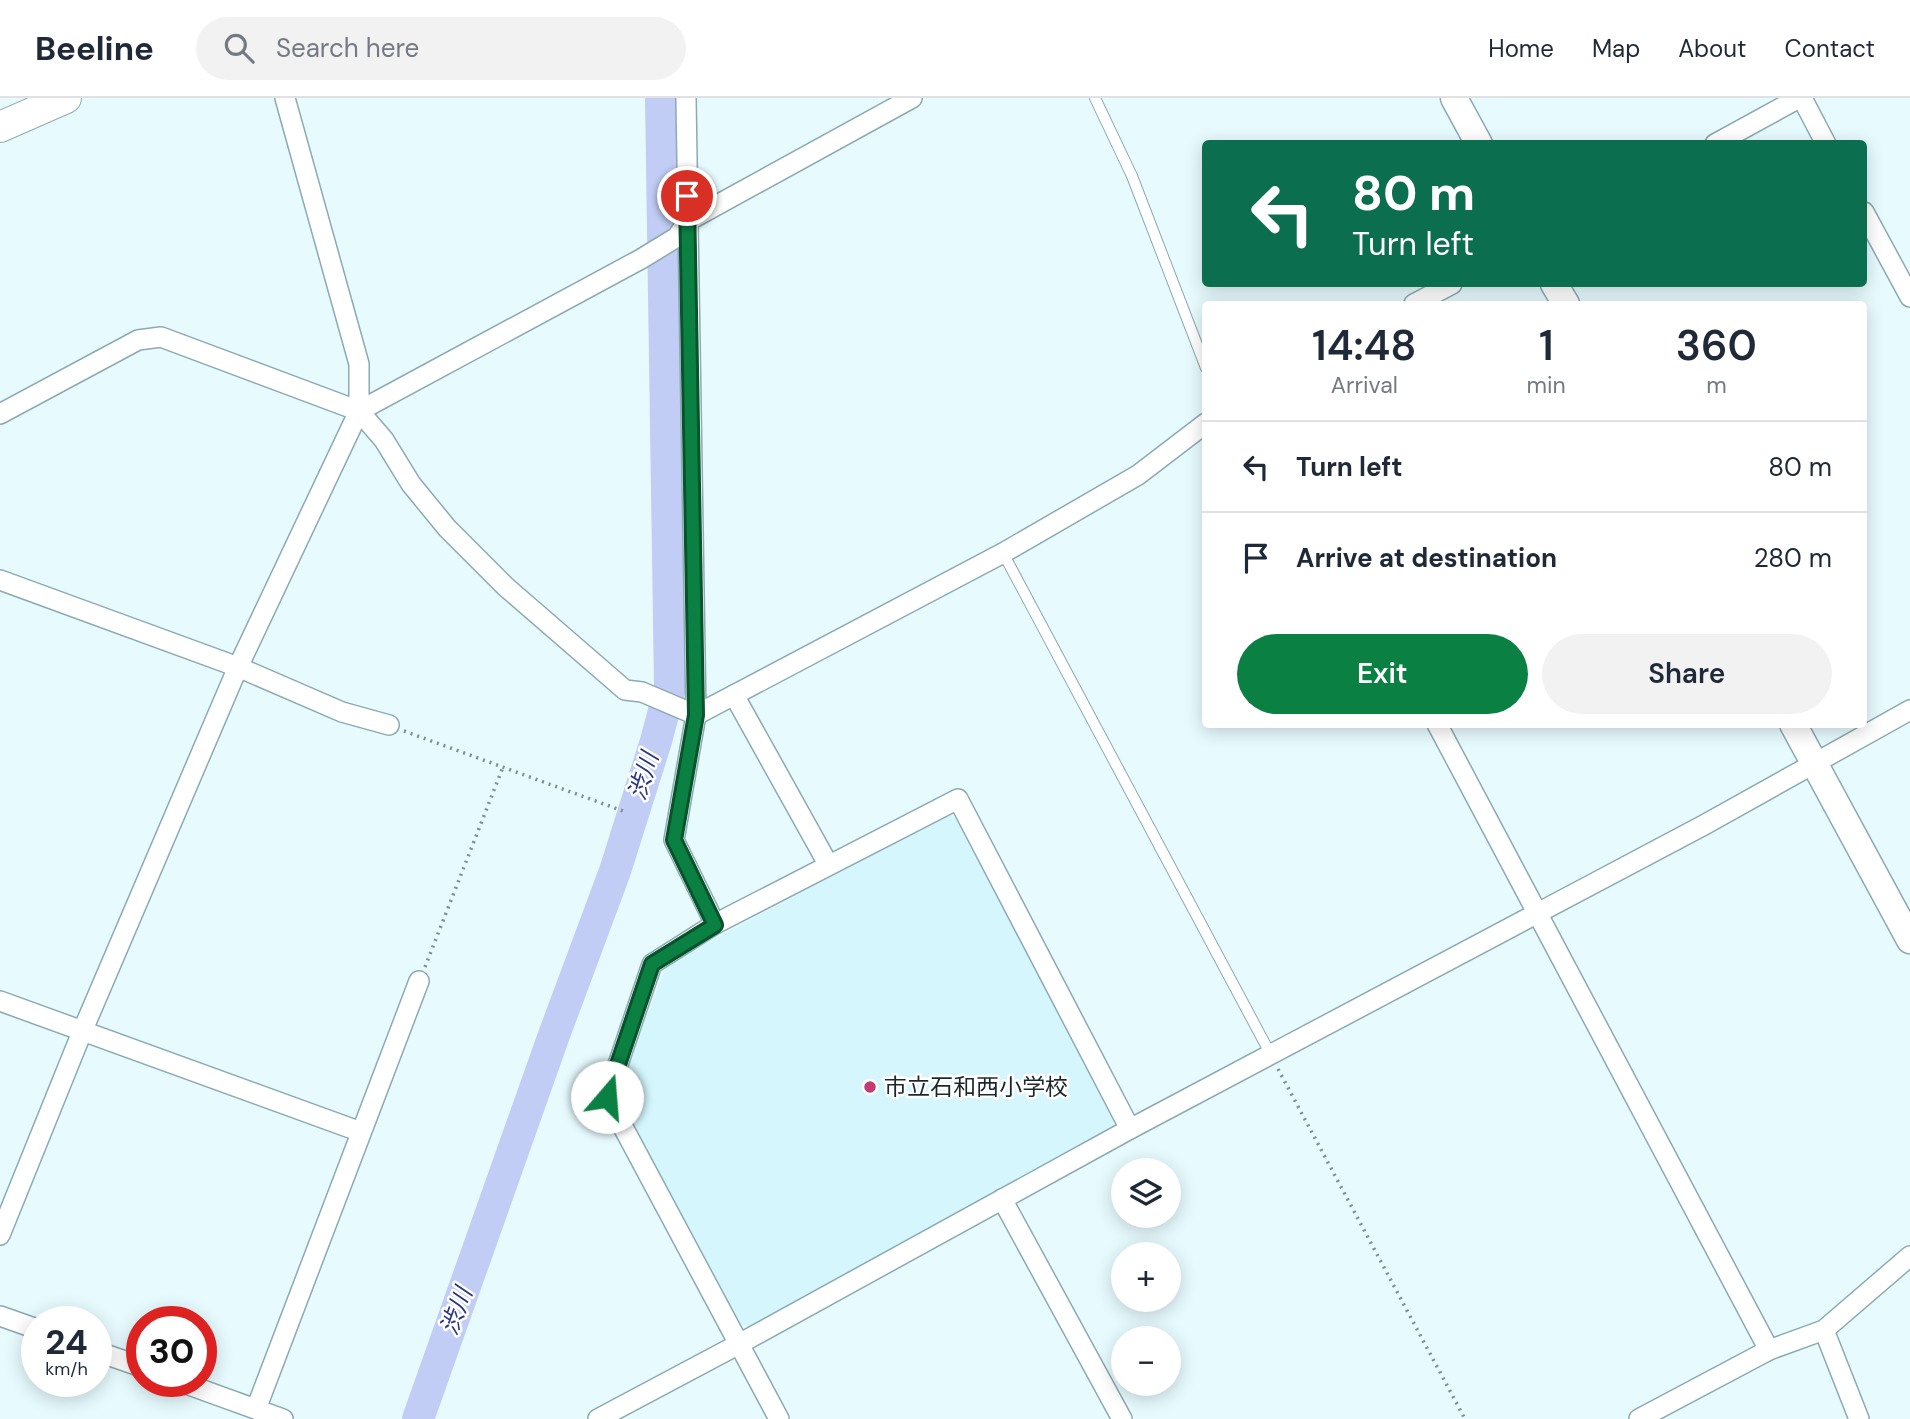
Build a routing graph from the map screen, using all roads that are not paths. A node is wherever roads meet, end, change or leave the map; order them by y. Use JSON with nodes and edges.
{"nodes":[{"id":1,"x":66,"y":98,"type":"edge"},
{"id":2,"x":285,"y":98,"type":"edge"},
{"id":3,"x":685,"y":98,"type":"edge"},
{"id":4,"x":912,"y":98,"type":"edge"},
{"id":5,"x":1095,"y":98,"type":"edge"},
{"id":6,"x":1454,"y":98,"type":"edge"},
{"id":7,"x":1800,"y":98,"type":"edge"},
{"id":8,"x":0,"y":127,"type":"edge"},
{"id":9,"x":1477,"y":140,"type":"edge"},
{"id":10,"x":1721,"y":140,"type":"edge"},
{"id":11,"x":1824,"y":140,"type":"edge"},
{"id":12,"x":1867,"y":218,"type":"edge"},
{"id":13,"x":683,"y":229,"type":"junction"},
{"id":14,"x":1446,"y":287,"type":"edge"},
{"id":15,"x":1910,"y":297,"type":"edge"},
{"id":16,"x":1420,"y":301,"type":"edge"},
{"id":17,"x":1202,"y":358,"type":"edge"},
{"id":18,"x":359,"y":411,"type":"junction"},
{"id":19,"x":0,"y":414,"type":"edge"},
{"id":20,"x":1202,"y":426,"type":"edge"},
{"id":21,"x":1003,"y":553,"type":"junction"},
{"id":22,"x":0,"y":580,"type":"edge"},
{"id":23,"x":238,"y":667,"type":"junction"},
{"id":24,"x":734,"y":695,"type":"junction"},
{"id":25,"x":1910,"y":710,"type":"edge"},
{"id":26,"x":689,"y":711,"type":"junction"},
{"id":27,"x":389,"y":725,"type":"road end"},
{"id":28,"x":1439,"y":728,"type":"edge"},
{"id":29,"x":1795,"y":728,"type":"edge"},
{"id":30,"x":1814,"y":762,"type":"junction"},
{"id":31,"x":828,"y":864,"type":"junction"},
{"id":32,"x":1536,"y":913,"type":"junction"},
{"id":33,"x":715,"y":925,"type":"junction"},
{"id":34,"x":1910,"y":940,"type":"edge"},
{"id":35,"x":419,"y":981,"type":"road end"},
{"id":36,"x":0,"y":1001,"type":"edge"},
{"id":37,"x":82,"y":1032,"type":"junction"},
{"id":38,"x":1271,"y":1056,"type":"junction"},
{"id":39,"x":1130,"y":1129,"type":"junction"},
{"id":40,"x":361,"y":1132,"type":"junction"},
{"id":41,"x":1002,"y":1199,"type":"junction"},
{"id":42,"x":0,"y":1235,"type":"edge"},
{"id":43,"x":1910,"y":1256,"type":"edge"},
{"id":44,"x":0,"y":1316,"type":"edge"},
{"id":45,"x":21,"y":1323,"type":"edge"},
{"id":46,"x":1824,"y":1330,"type":"junction"},
{"id":47,"x":739,"y":1344,"type":"junction"},
{"id":48,"x":1769,"y":1350,"type":"junction"},
{"id":49,"x":217,"y":1395,"type":"edge"},
{"id":50,"x":256,"y":1409,"type":"junction"},
{"id":51,"x":283,"y":1419,"type":"edge"},
{"id":52,"x":598,"y":1419,"type":"edge"},
{"id":53,"x":779,"y":1419,"type":"edge"},
{"id":54,"x":1122,"y":1419,"type":"edge"},
{"id":55,"x":1639,"y":1419,"type":"edge"},
{"id":56,"x":1859,"y":1419,"type":"edge"}],
"edges":[{"from":1,"to":8,"type":"main road"},
{"from":2,"to":18,"type":"street"},
{"from":3,"to":13,"type":"street"},
{"from":4,"to":13,"type":"street"},
{"from":5,"to":17,"type":"lane"},
{"from":6,"to":9,"type":"main road"},
{"from":7,"to":10,"type":"street"},
{"from":7,"to":11,"type":"street"},
{"from":12,"to":15,"type":"street"},
{"from":13,"to":18,"type":"street"},
{"from":13,"to":26,"type":"street"},
{"from":14,"to":16,"type":"street"},
{"from":18,"to":19,"type":"street"},
{"from":18,"to":23,"type":"street"},
{"from":18,"to":26,"type":"street"},
{"from":20,"to":21,"type":"street"},
{"from":21,"to":24,"type":"street"},
{"from":21,"to":38,"type":"lane"},
{"from":22,"to":23,"type":"street"},
{"from":23,"to":27,"type":"street"},
{"from":23,"to":37,"type":"street"},
{"from":24,"to":26,"type":"street"},
{"from":24,"to":31,"type":"street"},
{"from":25,"to":30,"type":"street"},
{"from":26,"to":33,"type":"street"},
{"from":28,"to":32,"type":"street"},
{"from":29,"to":30,"type":"main road"},
{"from":30,"to":32,"type":"street"},
{"from":30,"to":34,"type":"main road"},
{"from":31,"to":33,"type":"street"},
{"from":31,"to":39,"type":"street"},
{"from":32,"to":38,"type":"street"},
{"from":32,"to":48,"type":"street"},
{"from":33,"to":47,"type":"street"},
{"from":35,"to":40,"type":"street"},
{"from":36,"to":37,"type":"street"},
{"from":37,"to":40,"type":"street"},
{"from":37,"to":42,"type":"street"},
{"from":38,"to":39,"type":"street"},
{"from":39,"to":41,"type":"street"},
{"from":40,"to":50,"type":"street"},
{"from":41,"to":47,"type":"street"},
{"from":41,"to":54,"type":"street"},
{"from":43,"to":46,"type":"street"},
{"from":44,"to":45,"type":"street"},
{"from":46,"to":48,"type":"street"},
{"from":46,"to":56,"type":"street"},
{"from":47,"to":52,"type":"street"},
{"from":47,"to":53,"type":"street"},
{"from":48,"to":55,"type":"street"},
{"from":49,"to":50,"type":"street"},
{"from":50,"to":51,"type":"street"}]}
